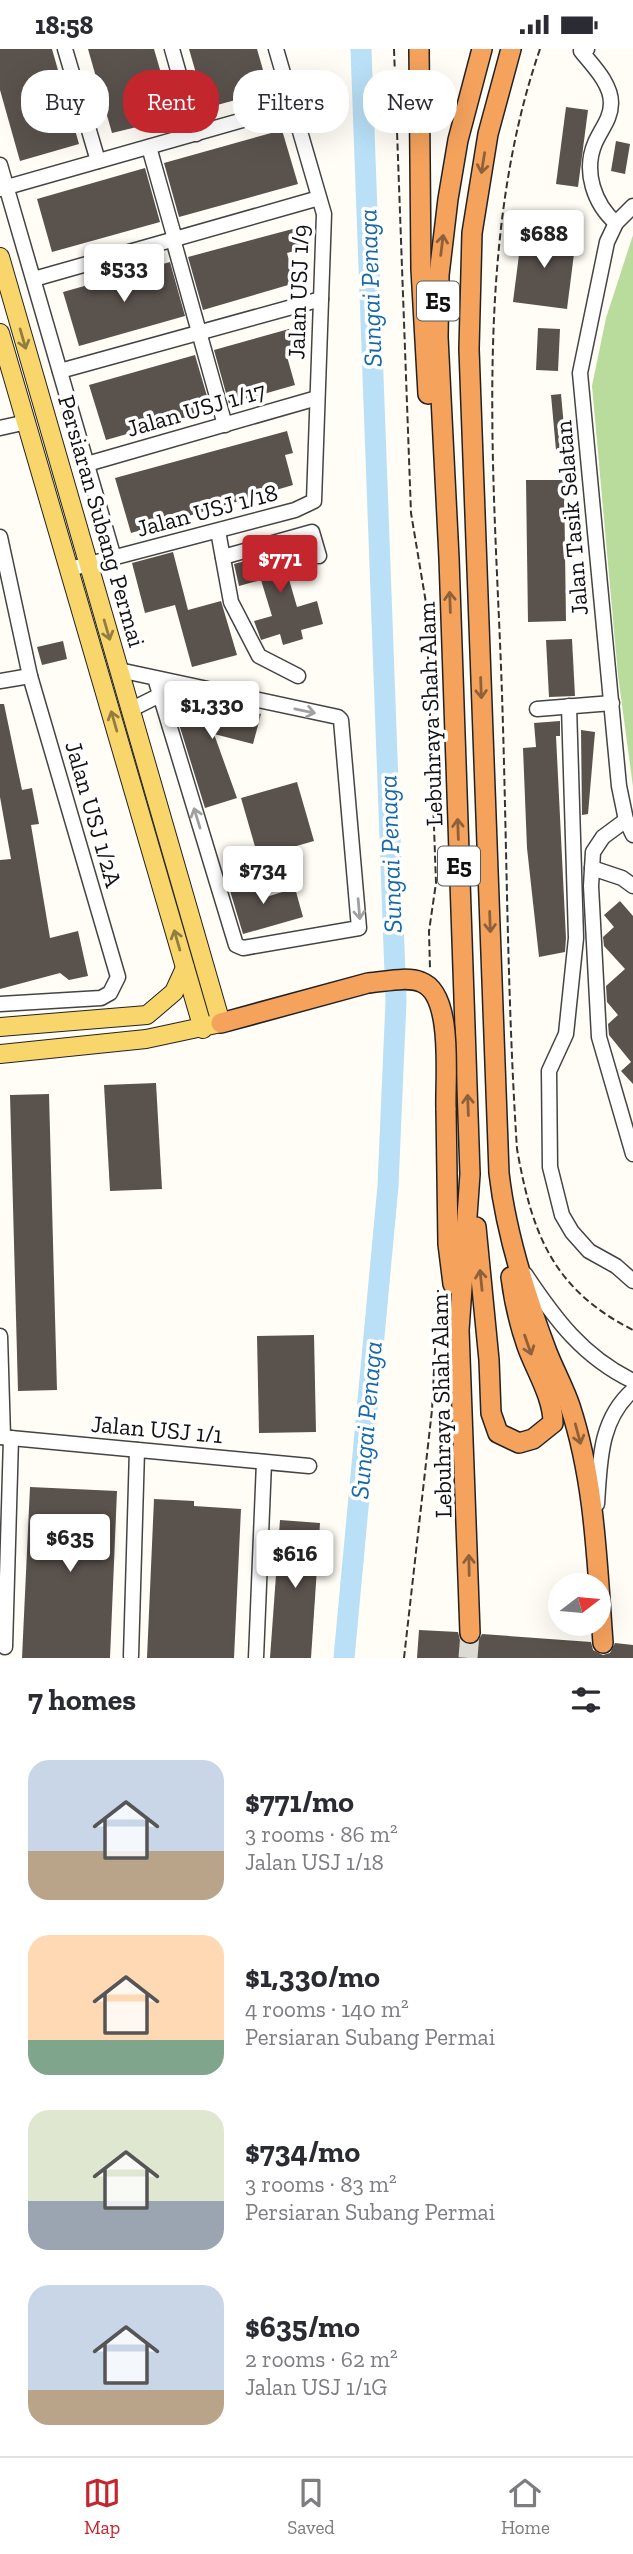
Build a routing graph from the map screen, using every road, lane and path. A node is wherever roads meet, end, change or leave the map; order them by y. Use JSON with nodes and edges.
{"nodes":[{"id":1,"x":65,"y":49,"type":"edge"},
{"id":2,"x":172,"y":49,"type":"edge"},
{"id":3,"x":276,"y":49,"type":"edge"},
{"id":4,"x":394,"y":49,"type":"edge"},
{"id":5,"x":419,"y":49,"type":"edge"},
{"id":6,"x":482,"y":49,"type":"edge"},
{"id":7,"x":511,"y":49,"type":"edge"},
{"id":8,"x":540,"y":49,"type":"edge"},
{"id":9,"x":587,"y":49,"type":"edge"},
{"id":10,"x":282,"y":70,"type":"edge"},
{"id":11,"x":233,"y":123,"type":"edge"},
{"id":12,"x":300,"y":133,"type":"edge"},
{"id":13,"x":196,"y":134,"type":"junction"},
{"id":14,"x":149,"y":147,"type":"junction"},
{"id":15,"x":98,"y":161,"type":"junction"},
{"id":16,"x":0,"y":165,"type":"edge"},
{"id":17,"x":3,"y":188,"type":"edge"},
{"id":18,"x":319,"y":198,"type":"junction"},
{"id":19,"x":633,"y":206,"type":"edge"},
{"id":20,"x":616,"y":222,"type":"junction"},
{"id":21,"x":174,"y":239,"type":"junction"},
{"id":22,"x":2,"y":268,"type":"edge"},
{"id":23,"x":34,"y":279,"type":"junction"},
{"id":24,"x":321,"y":299,"type":"junction"},
{"id":25,"x":199,"y":331,"type":"junction"},
{"id":26,"x":0,"y":333,"type":"edge"},
{"id":27,"x":60,"y":371,"type":"junction"},
{"id":28,"x":317,"y":398,"type":"junction"},
{"id":29,"x":27,"y":422,"type":"junction"},
{"id":30,"x":225,"y":425,"type":"junction"},
{"id":31,"x":0,"y":428,"type":"edge"},
{"id":32,"x":87,"y":464,"type":"junction"},
{"id":33,"x":314,"y":501,"type":"joint"},
{"id":34,"x":218,"y":531,"type":"junction"},
{"id":35,"x":0,"y":537,"type":"edge"},
{"id":36,"x":319,"y":556,"type":"dead end"},
{"id":37,"x":223,"y":557,"type":"junction"},
{"id":38,"x":114,"y":558,"type":"junction"},
{"id":39,"x":449,"y":558,"type":"junction"},
{"id":40,"x":88,"y":564,"type":"junction"},
{"id":41,"x":70,"y":569,"type":"junction"},
{"id":42,"x":119,"y":670,"type":"junction"},
{"id":43,"x":298,"y":675,"type":"dead end"},
{"id":44,"x":30,"y":676,"type":"junction"},
{"id":45,"x":155,"y":678,"type":"junction"},
{"id":46,"x":0,"y":681,"type":"edge"},
{"id":47,"x":160,"y":695,"type":"junction"},
{"id":48,"x":611,"y":703,"type":"junction"},
{"id":49,"x":569,"y":706,"type":"junction"},
{"id":50,"x":537,"y":709,"type":"dead end"},
{"id":51,"x":130,"y":710,"type":"junction"},
{"id":52,"x":626,"y":820,"type":"junction"},
{"id":53,"x":633,"y":835,"type":"edge"},
{"id":54,"x":592,"y":868,"type":"junction"},
{"id":55,"x":633,"y":886,"type":"edge"},
{"id":56,"x":185,"y":968,"type":"junction"},
{"id":57,"x":431,"y":978,"type":"dead end"},
{"id":58,"x":0,"y":1004,"type":"edge"},
{"id":59,"x":212,"y":1026,"type":"junction"},
{"id":60,"x":0,"y":1027,"type":"edge"},
{"id":61,"x":0,"y":1054,"type":"edge"},
{"id":62,"x":633,"y":1154,"type":"edge"},
{"id":63,"x":470,"y":1174,"type":"junction"},
{"id":64,"x":503,"y":1206,"type":"junction"},
{"id":65,"x":517,"y":1261,"type":"junction"},
{"id":66,"x":633,"y":1281,"type":"edge"},
{"id":67,"x":438,"y":1287,"type":"dead end"},
{"id":68,"x":459,"y":1330,"type":"junction"},
{"id":69,"x":633,"y":1330,"type":"edge"},
{"id":70,"x":0,"y":1336,"type":"edge"},
{"id":71,"x":633,"y":1381,"type":"edge"},
{"id":72,"x":633,"y":1390,"type":"edge"},
{"id":73,"x":5,"y":1437,"type":"edge"},
{"id":74,"x":137,"y":1450,"type":"junction"},
{"id":75,"x":264,"y":1462,"type":"junction"},
{"id":76,"x":309,"y":1466,"type":"dead end"},
{"id":77,"x":595,"y":1528,"type":"junction"},
{"id":78,"x":470,"y":1633,"type":"tunnel mouth"},
{"id":79,"x":603,"y":1643,"type":"dead end"},
{"id":80,"x":5,"y":1647,"type":"dead end"},
{"id":81,"x":131,"y":1656,"type":"dead end"},
{"id":82,"x":257,"y":1658,"type":"edge"},
{"id":83,"x":404,"y":1658,"type":"edge"}],
"edges":[{"from":1,"to":15,"type":"street"},
{"from":2,"to":13,"type":"street"},
{"from":3,"to":10,"type":"street","name":"Jalan USJ 1/9"},
{"from":4,"to":57,"type":"path"},
{"from":5,"to":39,"type":"highway"},
{"from":39,"to":6,"type":"highway","name":"Lebuhraya Shah Alam","number":"E5","one_way":true},
{"from":7,"to":64,"type":"highway","number":"E5","one_way":true},
{"from":8,"to":69,"type":"path"},
{"from":9,"to":20,"type":"street"},
{"from":11,"to":13,"type":"street"},
{"from":12,"to":18,"type":"street","name":"Jalan USJ 1/9"},
{"from":13,"to":14,"type":"street"},
{"from":14,"to":15,"type":"street"},
{"from":14,"to":21,"type":"street"},
{"from":15,"to":17,"type":"street"},
{"from":16,"to":17,"type":"street"},
{"from":17,"to":23,"type":"street"},
{"from":18,"to":21,"type":"street"},
{"from":18,"to":24,"type":"street","name":"Jalan USJ 1/9"},
{"from":19,"to":20,"type":"street","name":"Jalan Tasik Selatan"},
{"from":20,"to":48,"type":"street","name":"Jalan Tasik Selatan"},
{"from":21,"to":23,"type":"street"},
{"from":21,"to":25,"type":"street"},
{"from":22,"to":40,"type":"main road","name":"Persiaran Subang Permai","one_way":true},
{"from":23,"to":27,"type":"street"},
{"from":24,"to":25,"type":"street"},
{"from":24,"to":28,"type":"street","name":"Jalan USJ 1/9"},
{"from":25,"to":27,"type":"street"},
{"from":25,"to":30,"type":"street"},
{"from":26,"to":29,"type":"main road","name":"Persiaran Subang Permai"},
{"from":27,"to":32,"type":"street"},
{"from":28,"to":30,"type":"street","name":"Jalan USJ 1/17"},
{"from":28,"to":33,"type":"street","name":"Jalan USJ 1/9"},
{"from":29,"to":31,"type":"street"},
{"from":29,"to":41,"type":"main road","name":"Persiaran Subang Permai"},
{"from":30,"to":32,"type":"street","name":"Jalan USJ 1/17"},
{"from":32,"to":38,"type":"street"},
{"from":33,"to":34,"type":"street","name":"Jalan USJ 1/18"},
{"from":34,"to":37,"type":"street"},
{"from":34,"to":38,"type":"street","name":"Jalan USJ 1/18"},
{"from":35,"to":44,"type":"street","name":"Jalan USJ 1/2A"},
{"from":36,"to":37,"type":"street"},
{"from":37,"to":43,"type":"street"},
{"from":38,"to":40,"type":"street","name":"Jalan USJ 1/18"},
{"from":63,"to":39,"type":"highway","name":"Lebuhraya Shah Alam","number":"E5","one_way":true},
{"from":40,"to":41,"type":"street","name":"Jalan USJ 1/18"},
{"from":40,"to":42,"type":"main road","name":"Persiaran Subang Permai","one_way":true},
{"from":56,"to":41,"type":"main road","name":"Persiaran Subang Permai","one_way":true},
{"from":42,"to":45,"type":"street"},
{"from":42,"to":51,"type":"main road","name":"Persiaran Subang Permai"},
{"from":44,"to":46,"type":"street"},
{"from":44,"to":58,"type":"street","name":"Jalan USJ 1/2A"},
{"from":45,"to":47,"type":"street"},
{"from":45,"to":47,"type":"street","one_way":true},
{"from":47,"to":51,"type":"street"},
{"from":48,"to":49,"type":"street"},
{"from":48,"to":52,"type":"street","name":"Jalan Tasik Selatan"},
{"from":49,"to":50,"type":"street"},
{"from":49,"to":66,"type":"street"},
{"from":51,"to":59,"type":"main road","name":"Persiaran Subang Permai"},
{"from":52,"to":53,"type":"street","name":"Jalan Tasik Selatan"},
{"from":52,"to":54,"type":"street"},
{"from":54,"to":55,"type":"street"},
{"from":54,"to":62,"type":"street"},
{"from":56,"to":59,"type":"main road","name":"Persiaran Subang Permai"},
{"from":56,"to":60,"type":"main road"},
{"from":59,"to":61,"type":"main road"},
{"from":59,"to":68,"type":"highway","bridge":true},
{"from":64,"to":63,"type":"highway","one_way":true},
{"from":63,"to":68,"type":"highway","name":"Lebuhraya Shah Alam","number":"E5"},
{"from":64,"to":65,"type":"highway","number":"E5"},
{"from":65,"to":71,"type":"street"},
{"from":65,"to":77,"type":"highway","number":"E5","one_way":true},
{"from":67,"to":83,"type":"path"},
{"from":78,"to":68,"type":"highway","name":"Lebuhraya Shah Alam","number":"E5","one_way":true},
{"from":70,"to":73,"type":"street"},
{"from":72,"to":77,"type":"street"},
{"from":73,"to":74,"type":"street","name":"Jalan USJ 1/1"},
{"from":73,"to":80,"type":"street"},
{"from":74,"to":75,"type":"street","name":"Jalan USJ 1/1"},
{"from":74,"to":81,"type":"street"},
{"from":75,"to":76,"type":"street","name":"Jalan USJ 1/1"},
{"from":75,"to":82,"type":"street"},
{"from":77,"to":79,"type":"highway"}]}
